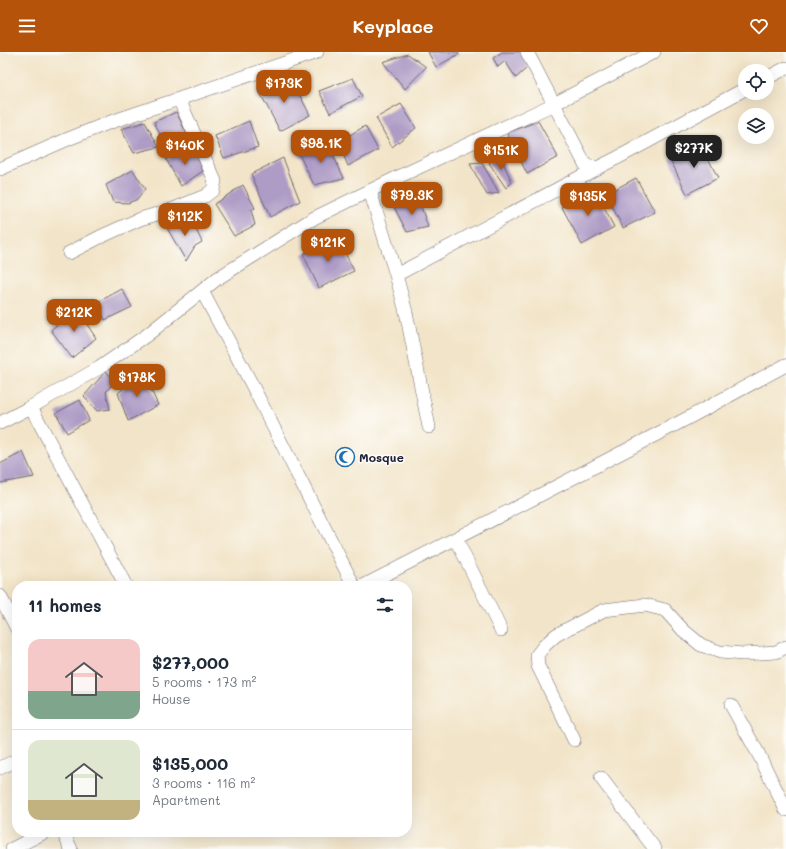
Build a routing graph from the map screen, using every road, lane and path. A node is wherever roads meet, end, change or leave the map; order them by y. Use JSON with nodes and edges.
{"nodes":[{"id":1,"x":317,"y":52,"type":"edge"},
{"id":2,"x":527,"y":52,"type":"edge"},
{"id":3,"x":654,"y":52,"type":"edge"},
{"id":4,"x":786,"y":68,"type":"edge"},
{"id":5,"x":774,"y":74,"type":"edge"},
{"id":6,"x":738,"y":93,"type":"edge"},
{"id":7,"x":179,"y":99,"type":"junction"},
{"id":8,"x":554,"y":104,"type":"junction"},
{"id":9,"x":597,"y":168,"type":"junction"},
{"id":10,"x":0,"y":169,"type":"edge"},
{"id":11,"x":370,"y":191,"type":"junction"},
{"id":12,"x":69,"y":253,"type":"dead end"},
{"id":13,"x":396,"y":275,"type":"junction"},
{"id":14,"x":202,"y":291,"type":"junction"},
{"id":15,"x":786,"y":365,"type":"edge"},
{"id":16,"x":31,"y":407,"type":"junction"},
{"id":17,"x":0,"y":423,"type":"edge"},
{"id":18,"x":428,"y":427,"type":"dead end"},
{"id":19,"x":456,"y":539,"type":"junction"},
{"id":20,"x":123,"y":581,"type":"edge"},
{"id":21,"x":351,"y":581,"type":"edge"},
{"id":22,"x":373,"y":581,"type":"edge"},
{"id":23,"x":0,"y":596,"type":"edge"},
{"id":24,"x":12,"y":619,"type":"edge"},
{"id":25,"x":501,"y":630,"type":"dead end"},
{"id":26,"x":786,"y":647,"type":"edge"},
{"id":27,"x":731,"y":705,"type":"dead end"},
{"id":28,"x":574,"y":740,"type":"dead end"},
{"id":29,"x":12,"y":762,"type":"edge"},
{"id":30,"x":0,"y":768,"type":"edge"},
{"id":31,"x":601,"y":778,"type":"dead end"},
{"id":32,"x":786,"y":810,"type":"edge"},
{"id":33,"x":35,"y":837,"type":"edge"},
{"id":34,"x":65,"y":837,"type":"edge"},
{"id":35,"x":12,"y":849,"type":"edge"},
{"id":36,"x":71,"y":849,"type":"edge"},
{"id":37,"x":655,"y":849,"type":"edge"}],
"edges":[{"from":1,"to":7,"type":"street"},
{"from":2,"to":8,"type":"street"},
{"from":3,"to":8,"type":"street"},
{"from":4,"to":5,"type":"street"},
{"from":6,"to":9,"type":"street"},
{"from":7,"to":10,"type":"street"},
{"from":7,"to":12,"type":"street"},
{"from":8,"to":9,"type":"street"},
{"from":8,"to":11,"type":"street"},
{"from":9,"to":13,"type":"street"},
{"from":11,"to":13,"type":"street"},
{"from":11,"to":14,"type":"street"},
{"from":13,"to":18,"type":"street"},
{"from":14,"to":16,"type":"street"},
{"from":14,"to":21,"type":"street"},
{"from":15,"to":19,"type":"street"},
{"from":16,"to":17,"type":"street"},
{"from":16,"to":20,"type":"street"},
{"from":19,"to":22,"type":"street"},
{"from":19,"to":25,"type":"street"},
{"from":23,"to":24,"type":"street"},
{"from":26,"to":28,"type":"street"},
{"from":27,"to":32,"type":"street"},
{"from":29,"to":30,"type":"street"},
{"from":31,"to":37,"type":"street"},
{"from":33,"to":35,"type":"street"},
{"from":34,"to":36,"type":"street"}]}
